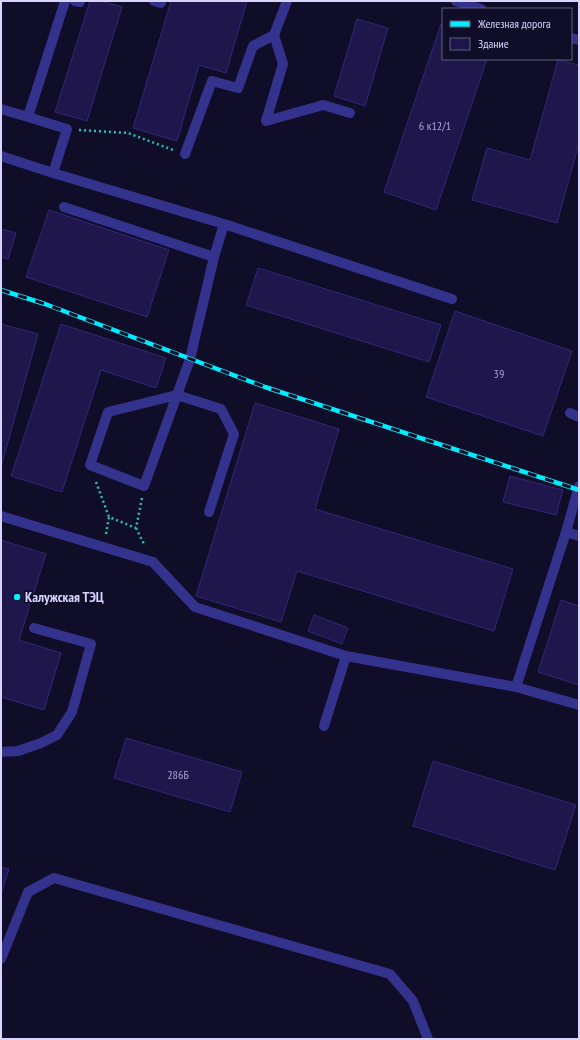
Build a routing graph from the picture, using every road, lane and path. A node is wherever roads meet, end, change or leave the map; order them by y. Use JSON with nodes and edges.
{"nodes":[{"id":1,"x":65,"y":1,"type":"edge"},
{"id":2,"x":75,"y":1,"type":"edge"},
{"id":3,"x":80,"y":1,"type":"edge"},
{"id":4,"x":154,"y":1,"type":"edge"},
{"id":5,"x":161,"y":1,"type":"edge"},
{"id":6,"x":287,"y":1,"type":"edge"},
{"id":7,"x":456,"y":1,"type":"edge"},
{"id":8,"x":478,"y":8,"type":"edge"},
{"id":9,"x":274,"y":35,"type":"junction"},
{"id":10,"x":1,"y":109,"type":"edge"},
{"id":11,"x":350,"y":113,"type":"dead end"},
{"id":12,"x":28,"y":117,"type":"junction"},
{"id":13,"x":67,"y":129,"type":"junction"},
{"id":14,"x":185,"y":154,"type":"joint"},
{"id":15,"x":1,"y":156,"type":"edge"},
{"id":16,"x":53,"y":173,"type":"junction"},
{"id":17,"x":64,"y":207,"type":"dead end"},
{"id":18,"x":224,"y":224,"type":"junction"},
{"id":19,"x":214,"y":257,"type":"junction"},
{"id":20,"x":452,"y":299,"type":"dead end"},
{"id":21,"x":176,"y":395,"type":"junction"},
{"id":22,"x":90,"y":465,"type":"junction"},
{"id":23,"x":144,"y":486,"type":"junction"},
{"id":24,"x":579,"y":486,"type":"edge"},
{"id":25,"x":209,"y":512,"type":"dead end"},
{"id":26,"x":1,"y":516,"type":"edge"},
{"id":27,"x":566,"y":532,"type":"junction"},
{"id":28,"x":579,"y":536,"type":"edge"},
{"id":29,"x":34,"y":628,"type":"dead end"},
{"id":30,"x":346,"y":656,"type":"junction"},
{"id":31,"x":516,"y":687,"type":"junction"},
{"id":32,"x":579,"y":705,"type":"edge"},
{"id":33,"x":324,"y":726,"type":"dead end"},
{"id":34,"x":1,"y":752,"type":"edge"},
{"id":35,"x":1,"y":959,"type":"edge"},
{"id":36,"x":428,"y":1039,"type":"edge"}],
"edges":[{"from":1,"to":12,"type":"lane"},
{"from":2,"to":3,"type":"lane"},
{"from":4,"to":5,"type":"lane"},
{"from":6,"to":9,"type":"lane"},
{"from":7,"to":8,"type":"lane"},
{"from":9,"to":11,"type":"lane"},
{"from":9,"to":14,"type":"lane"},
{"from":10,"to":12,"type":"lane"},
{"from":12,"to":13,"type":"lane"},
{"from":13,"to":14,"type":"path"},
{"from":13,"to":16,"type":"lane"},
{"from":15,"to":16,"type":"lane"},
{"from":16,"to":18,"type":"lane"},
{"from":17,"to":19,"type":"lane"},
{"from":18,"to":19,"type":"lane"},
{"from":18,"to":20,"type":"lane"},
{"from":19,"to":21,"type":"lane"},
{"from":21,"to":22,"type":"lane"},
{"from":21,"to":23,"type":"lane"},
{"from":21,"to":25,"type":"lane"},
{"from":22,"to":23,"type":"lane"},
{"from":22,"to":23,"type":"path"},
{"from":24,"to":27,"type":"lane"},
{"from":26,"to":30,"type":"lane"},
{"from":27,"to":28,"type":"lane"},
{"from":27,"to":31,"type":"lane"},
{"from":29,"to":34,"type":"lane"},
{"from":30,"to":31,"type":"lane"},
{"from":30,"to":33,"type":"lane"},
{"from":31,"to":32,"type":"lane"},
{"from":35,"to":36,"type":"lane"}]}
